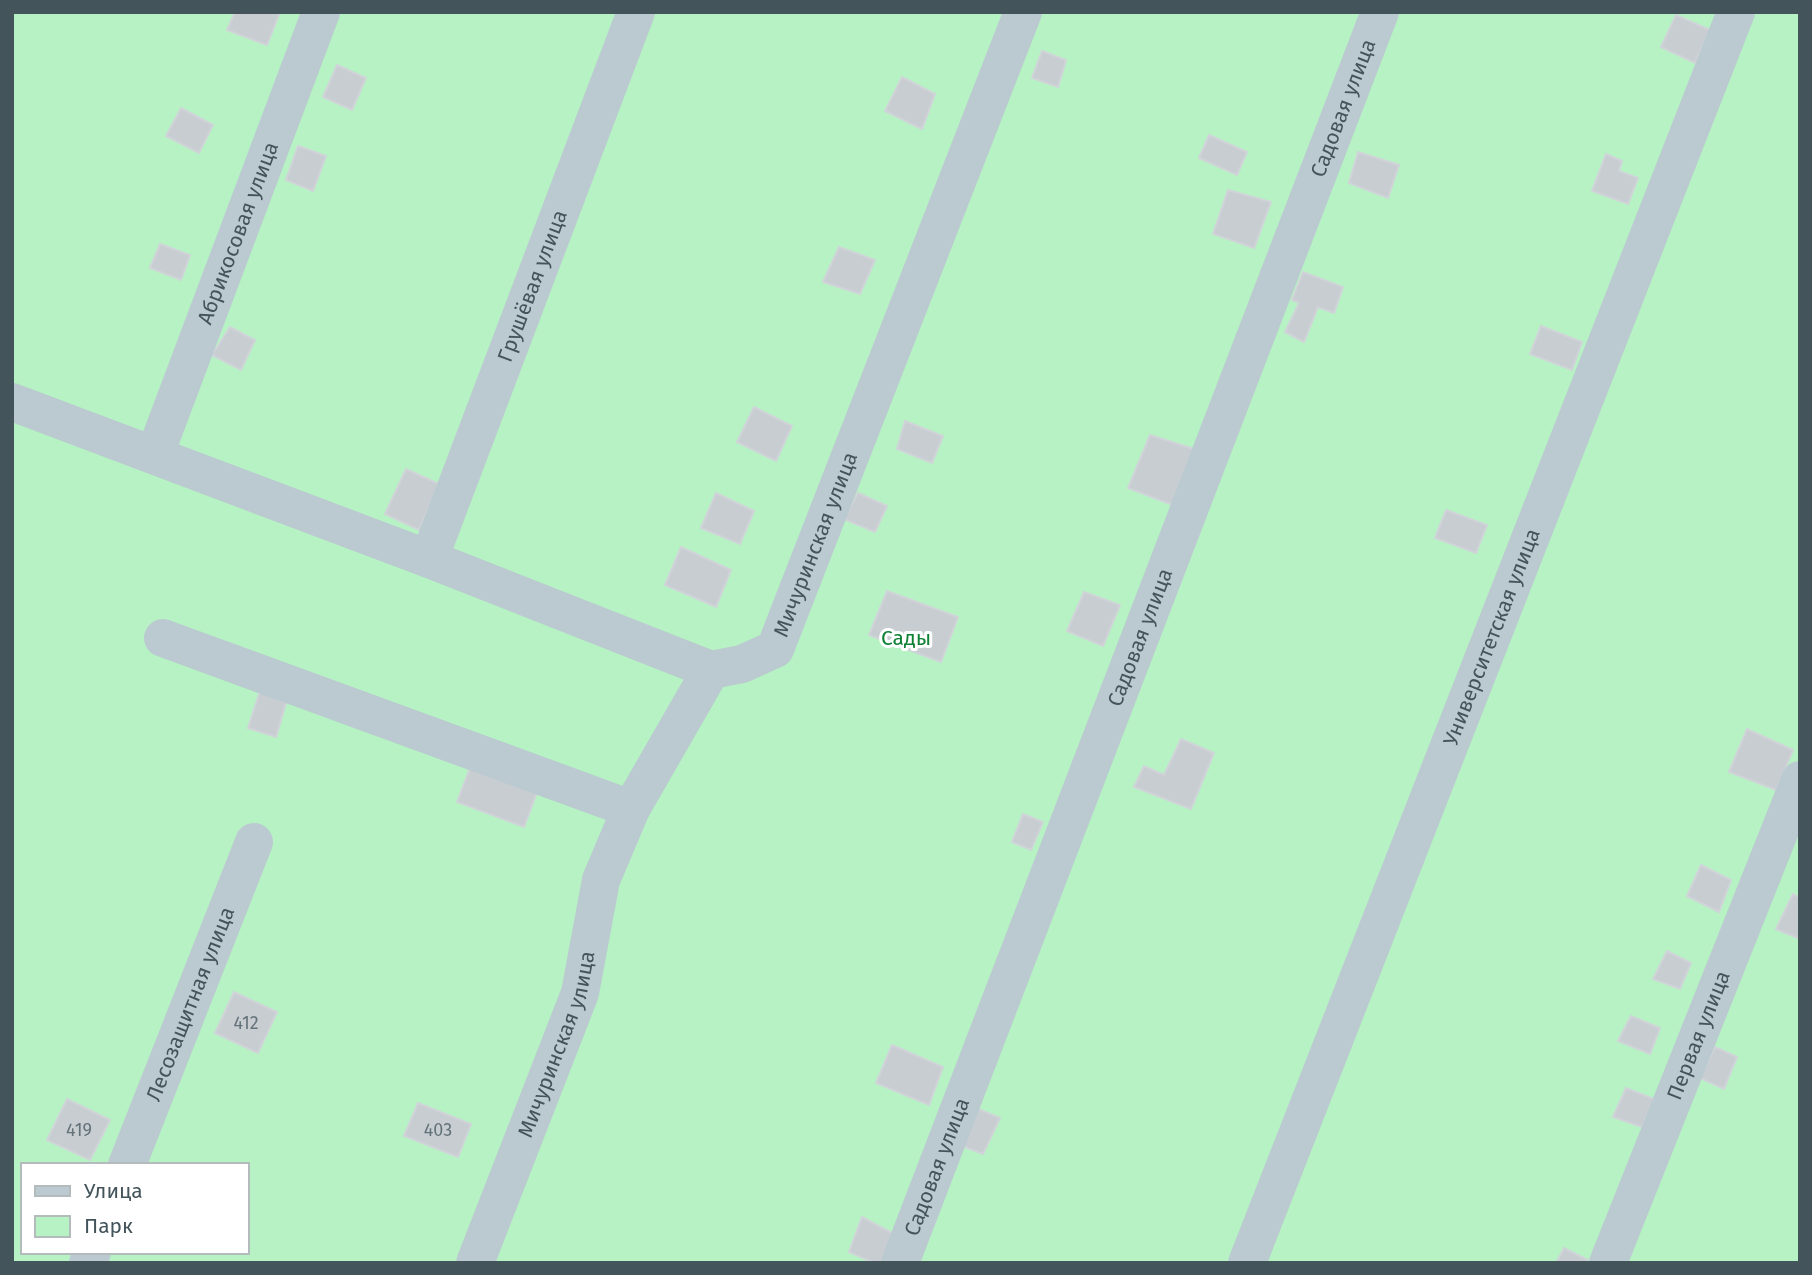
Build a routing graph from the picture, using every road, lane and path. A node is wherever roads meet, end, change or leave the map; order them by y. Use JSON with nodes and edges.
{"nodes":[{"id":1,"x":321,"y":12,"type":"edge"},
{"id":2,"x":636,"y":12,"type":"edge"},
{"id":3,"x":1023,"y":12,"type":"edge"},
{"id":4,"x":1380,"y":12,"type":"edge"},
{"id":5,"x":1736,"y":12,"type":"edge"},
{"id":6,"x":12,"y":402,"type":"edge"},
{"id":7,"x":155,"y":454,"type":"junction"},
{"id":8,"x":429,"y":559,"type":"junction"},
{"id":9,"x":163,"y":638,"type":"dead end"},
{"id":10,"x":711,"y":670,"type":"junction"},
{"id":11,"x":1794,"y":794,"type":"edge"},
{"id":12,"x":631,"y":809,"type":"junction"},
{"id":13,"x":254,"y":842,"type":"dead end"},
{"id":14,"x":128,"y":1163,"type":"edge"},
{"id":15,"x":475,"y":1263,"type":"edge"},
{"id":16,"x":900,"y":1263,"type":"edge"},
{"id":17,"x":1247,"y":1263,"type":"edge"},
{"id":18,"x":1608,"y":1263,"type":"edge"}],
"edges":[{"from":1,"to":7,"type":"street","name":"Абрикосовая улица"},
{"from":2,"to":8,"type":"street","name":"Грушёвая улица"},
{"from":3,"to":10,"type":"street","name":"Мичуринская улица"},
{"from":4,"to":16,"type":"street","name":"Садовая улица"},
{"from":5,"to":17,"type":"street","name":"Университетская улица"},
{"from":6,"to":7,"type":"street"},
{"from":7,"to":8,"type":"street"},
{"from":8,"to":10,"type":"street"},
{"from":9,"to":12,"type":"street"},
{"from":10,"to":12,"type":"street","name":"Мичуринская улица"},
{"from":11,"to":18,"type":"street","name":"Первая улица"},
{"from":12,"to":15,"type":"street","name":"Мичуринская улица"},
{"from":13,"to":14,"type":"street","name":"Лесозащитная улица"}]}
